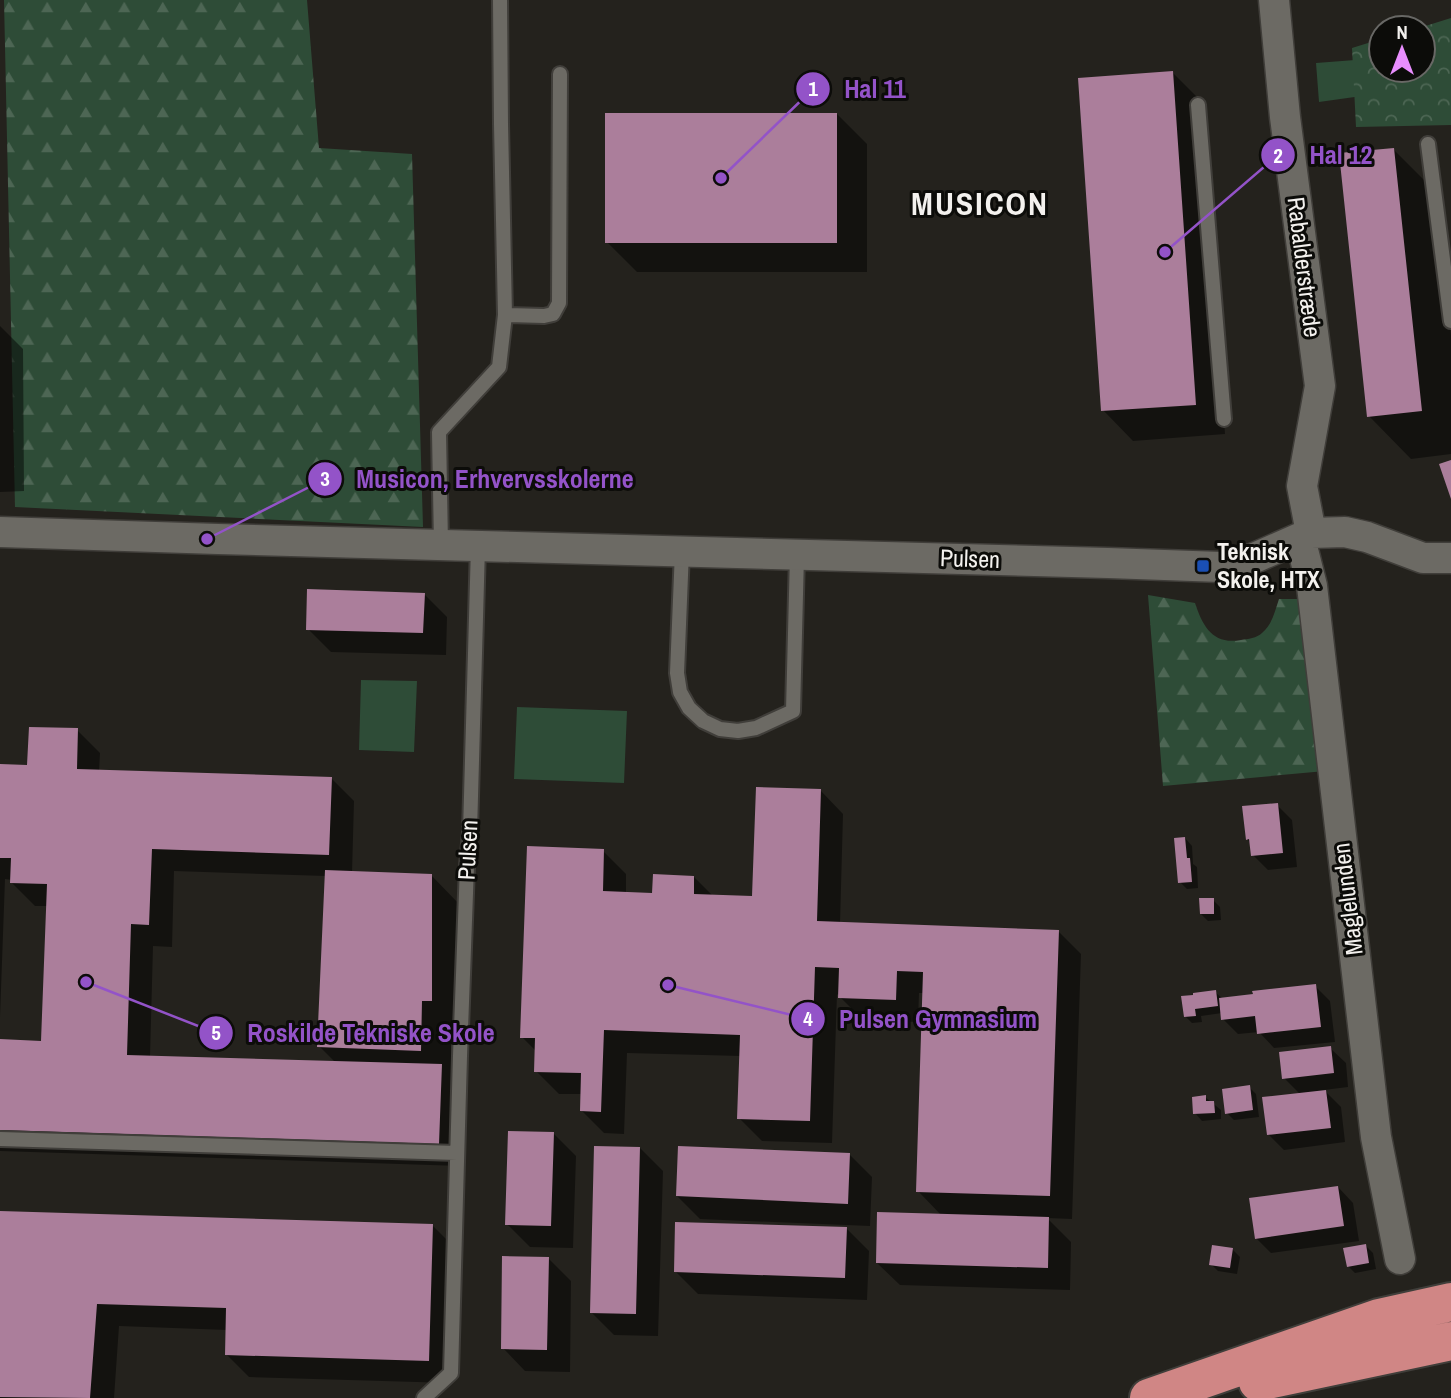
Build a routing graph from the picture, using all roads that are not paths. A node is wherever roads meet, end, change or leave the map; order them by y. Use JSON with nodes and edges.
{"nodes":[{"id":1,"x":500,"y":0,"type":"edge"},
{"id":2,"x":1274,"y":0,"type":"edge"},
{"id":3,"x":560,"y":74,"type":"dead end"},
{"id":4,"x":1198,"y":105,"type":"dead end"},
{"id":5,"x":1428,"y":144,"type":"dead end"},
{"id":6,"x":505,"y":314,"type":"junction"},
{"id":7,"x":1451,"y":321,"type":"edge"},
{"id":8,"x":1224,"y":419,"type":"dead end"},
{"id":9,"x":0,"y":532,"type":"edge"},
{"id":10,"x":1305,"y":535,"type":"junction"},
{"id":11,"x":441,"y":545,"type":"junction"},
{"id":12,"x":478,"y":546,"type":"junction"},
{"id":13,"x":682,"y":551,"type":"junction"},
{"id":14,"x":797,"y":555,"type":"junction"},
{"id":15,"x":1451,"y":558,"type":"edge"},
{"id":16,"x":0,"y":1139,"type":"edge"},
{"id":17,"x":457,"y":1153,"type":"junction"},
{"id":18,"x":1400,"y":1259,"type":"dead end"},
{"id":19,"x":1451,"y":1302,"type":"edge"},
{"id":20,"x":1451,"y":1341,"type":"edge"},
{"id":21,"x":425,"y":1398,"type":"edge"},
{"id":22,"x":1149,"y":1398,"type":"edge"},
{"id":23,"x":1180,"y":1398,"type":"edge"}],
"edges":[{"from":1,"to":6,"type":"lane"},
{"from":2,"to":10,"type":"street","name":"Rabalderstræde"},
{"from":3,"to":6,"type":"lane"},
{"from":4,"to":8,"type":"lane"},
{"from":5,"to":7,"type":"lane"},
{"from":6,"to":11,"type":"lane"},
{"from":9,"to":11,"type":"street","name":"Pulsen"},
{"from":10,"to":14,"type":"street","name":"Pulsen"},
{"from":10,"to":15,"type":"street","name":"Pulsen"},
{"from":10,"to":18,"type":"street","name":"Maglelunden"},
{"from":11,"to":12,"type":"street","name":"Pulsen"},
{"from":12,"to":13,"type":"street","name":"Pulsen"},
{"from":12,"to":17,"type":"lane","name":"Pulsen"},
{"from":13,"to":14,"type":"street","name":"Pulsen"},
{"from":13,"to":14,"type":"lane"},
{"from":16,"to":17,"type":"lane"},
{"from":17,"to":21,"type":"lane","name":"Pulsen"},
{"from":19,"to":22,"type":"highway"},
{"from":20,"to":23,"type":"highway"}]}
